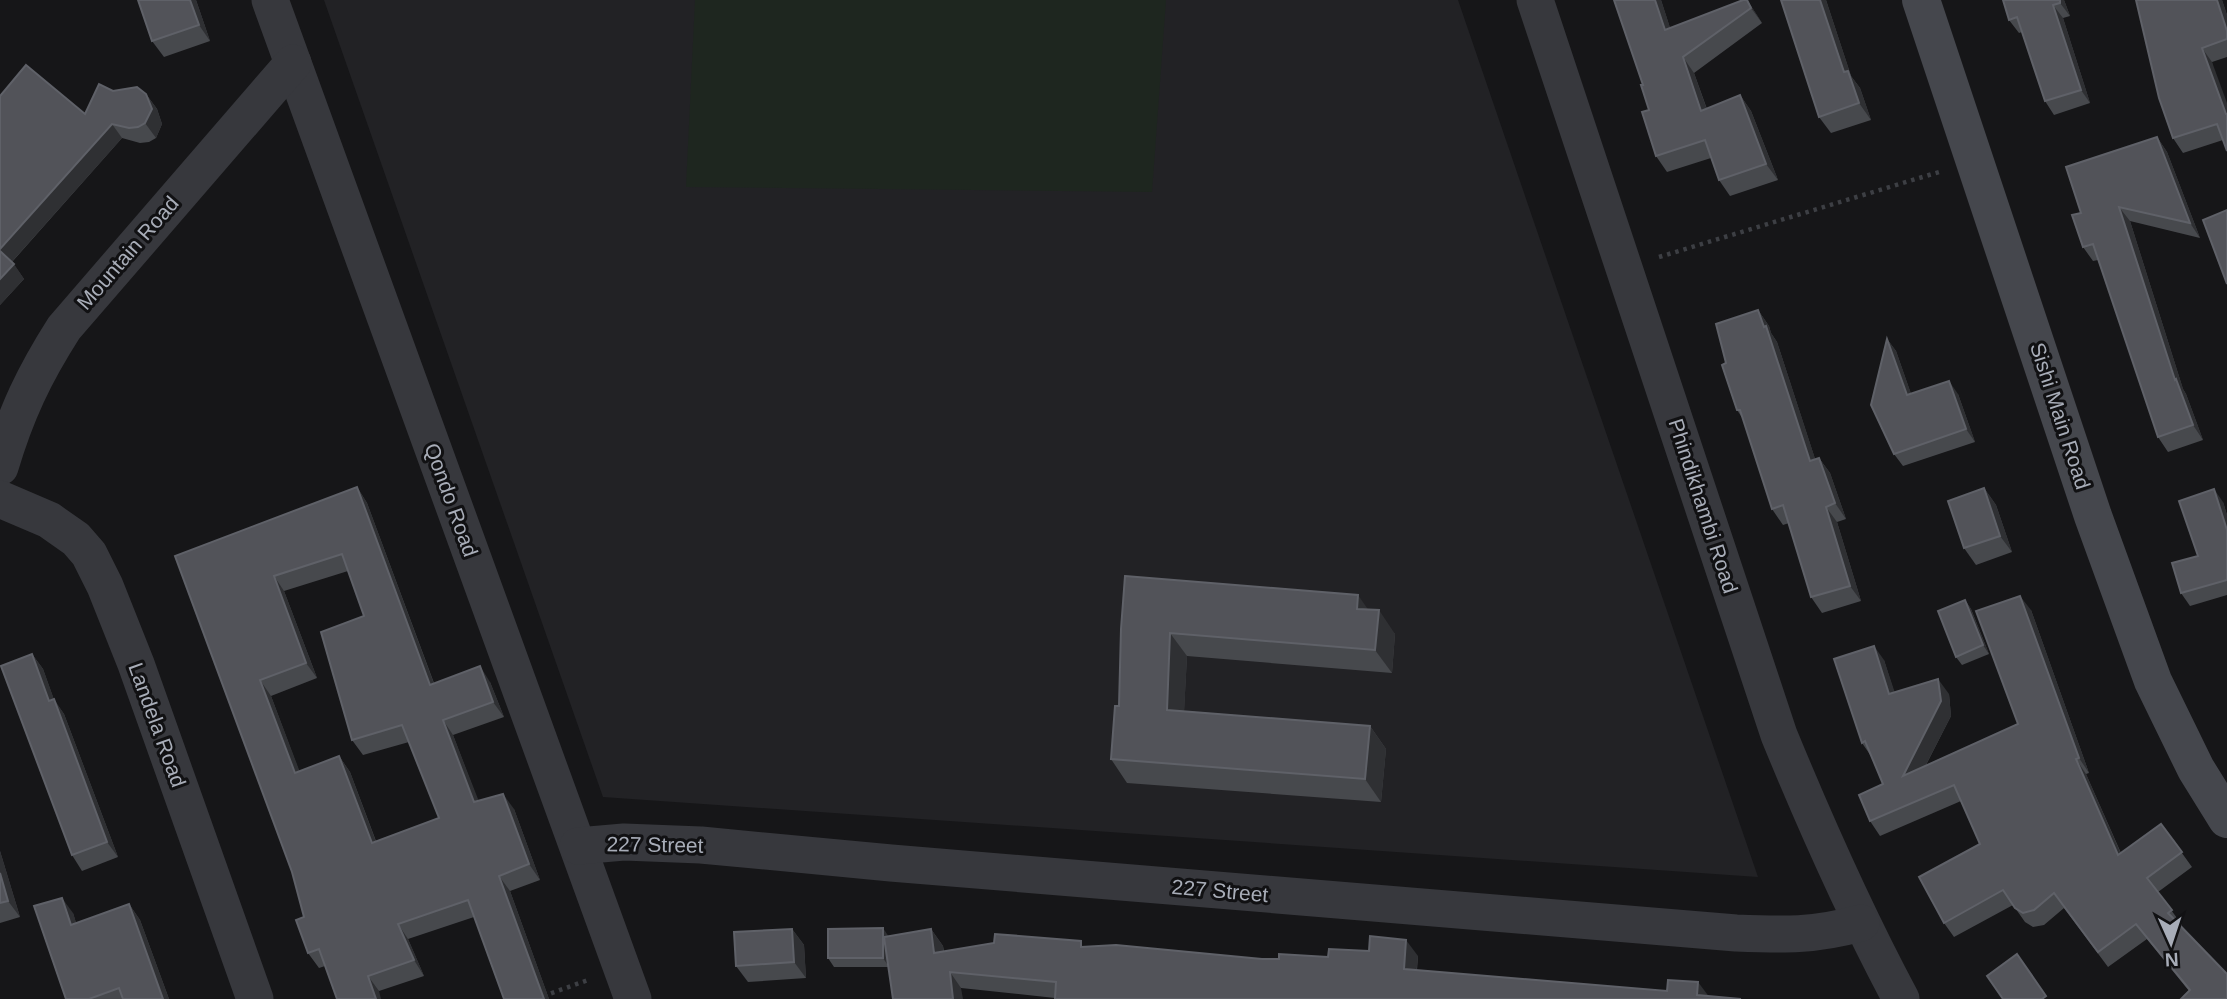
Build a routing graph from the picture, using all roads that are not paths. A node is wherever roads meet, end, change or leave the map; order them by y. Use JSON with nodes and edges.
{"nodes":[{"id":1,"x":270,"y":0,"type":"edge"},
{"id":2,"x":1535,"y":0,"type":"edge"},
{"id":3,"x":1921,"y":0,"type":"edge"},
{"id":4,"x":293,"y":63,"type":"junction"},
{"id":5,"x":0,"y":467,"type":"edge"},
{"id":6,"x":0,"y":499,"type":"edge"},
{"id":7,"x":2227,"y":819,"type":"edge"},
{"id":8,"x":578,"y":846,"type":"junction"},
{"id":9,"x":1861,"y":923,"type":"junction"},
{"id":10,"x":255,"y":999,"type":"edge"},
{"id":11,"x":633,"y":999,"type":"edge"},
{"id":12,"x":1900,"y":999,"type":"edge"}],
"edges":[{"from":1,"to":4,"type":"street","name":"Qondo Road"},
{"from":2,"to":9,"type":"street","name":"Phindikhambi Road"},
{"from":3,"to":7,"type":"street","name":"Sishi Main Road"},
{"from":4,"to":5,"type":"street","name":"Mountain Road"},
{"from":4,"to":8,"type":"street","name":"Qondo Road"},
{"from":6,"to":10,"type":"street","name":"Landela Road"},
{"from":8,"to":9,"type":"street","name":"227 Street"},
{"from":8,"to":11,"type":"street","name":"Qondo Road"},
{"from":9,"to":12,"type":"street","name":"Phindikhambi Road"}]}
